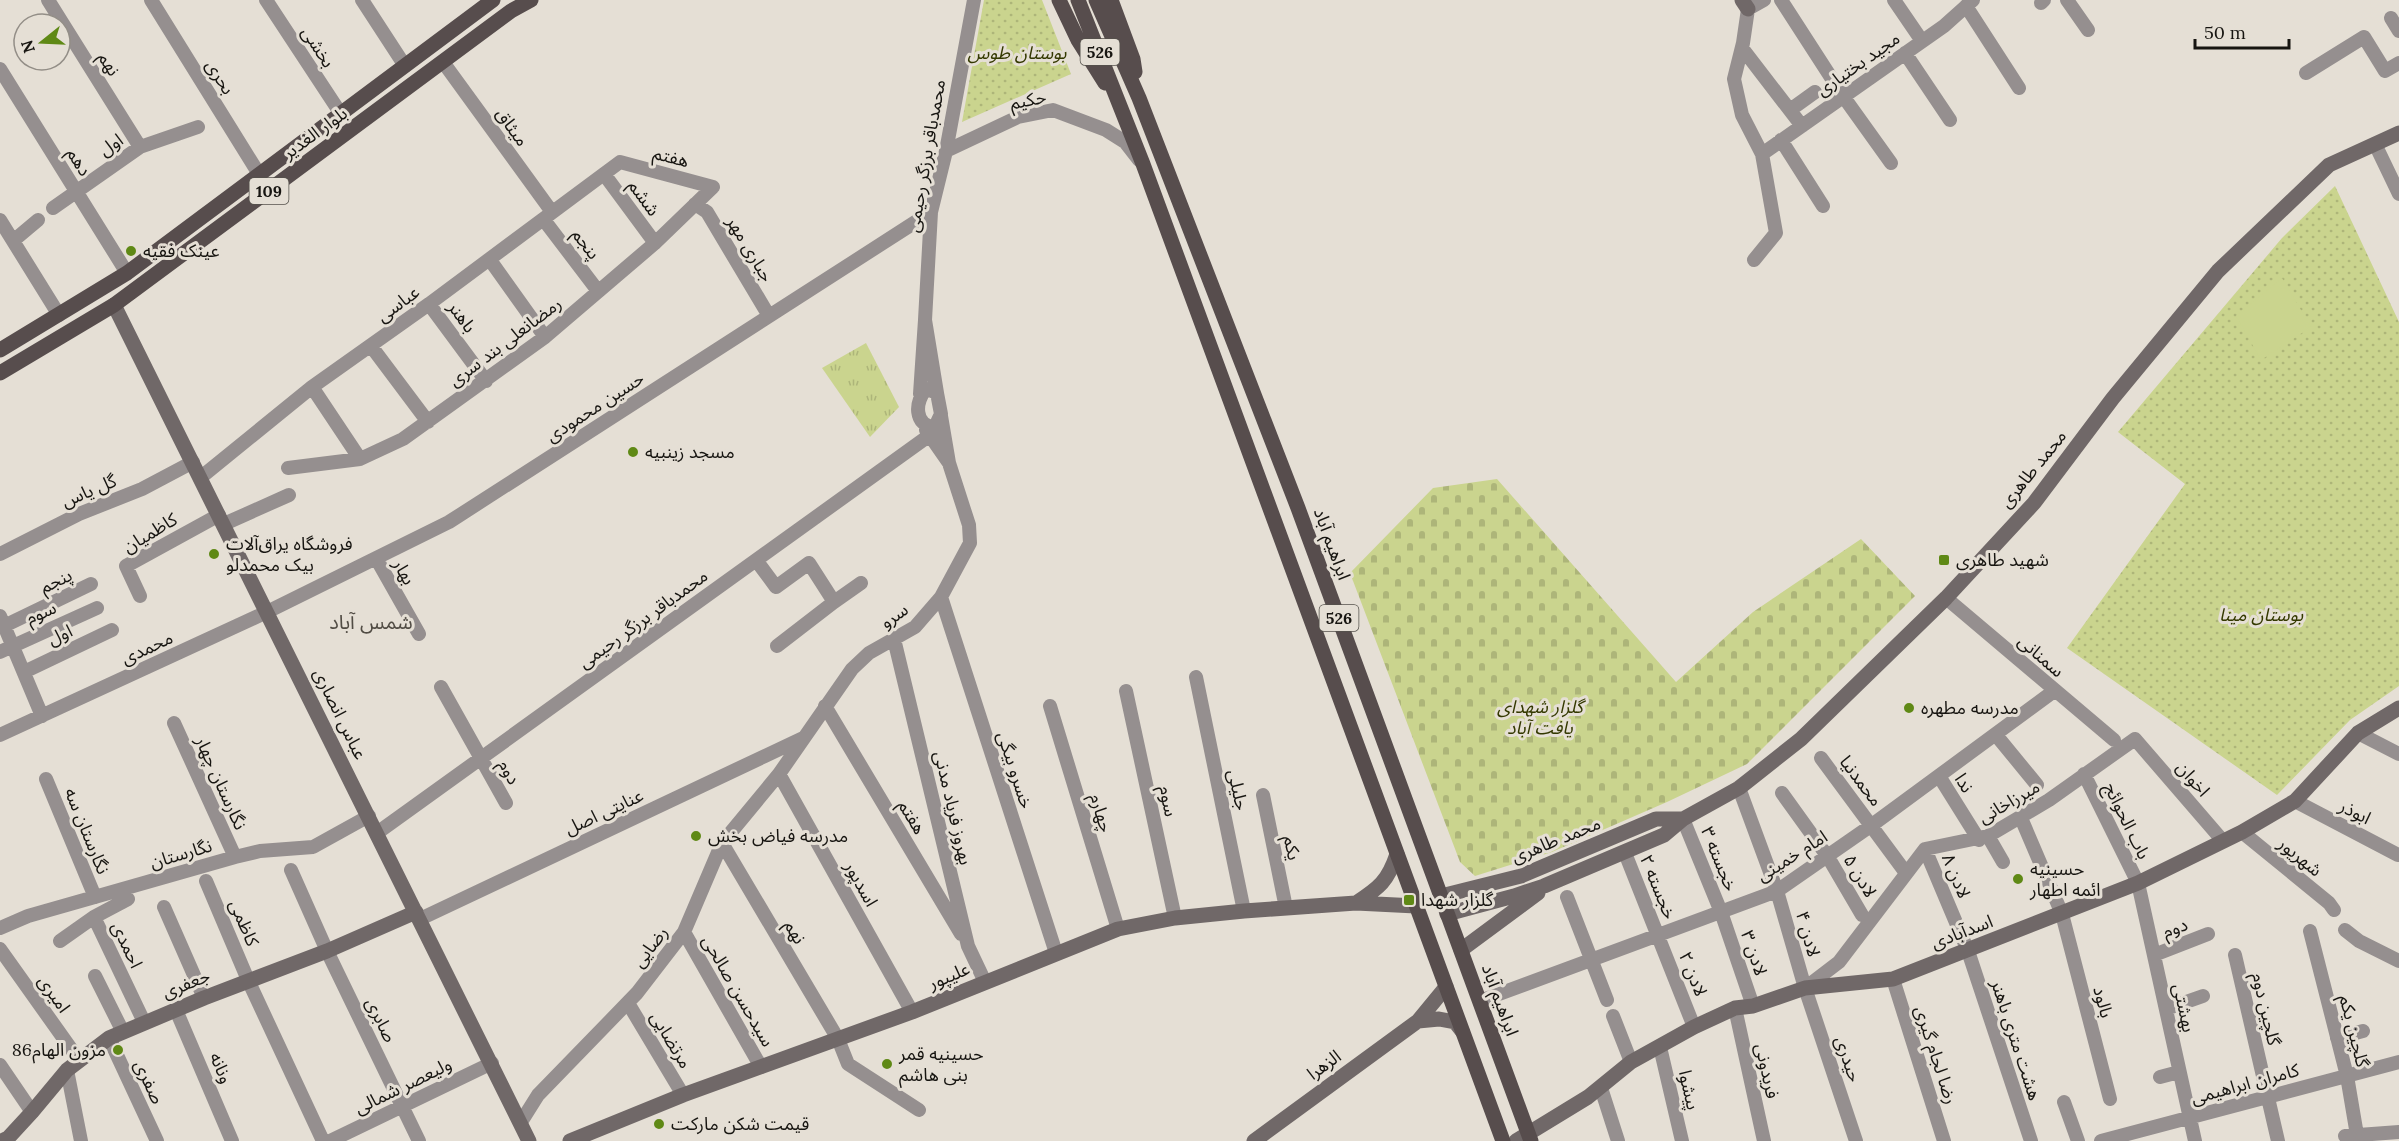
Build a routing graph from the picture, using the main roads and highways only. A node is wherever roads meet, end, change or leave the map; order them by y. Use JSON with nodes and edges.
{"nodes":[{"id":1,"x":493,"y":0,"type":"edge"},
{"id":2,"x":531,"y":0,"type":"edge"},
{"id":3,"x":1059,"y":0,"type":"edge"},
{"id":4,"x":1078,"y":0,"type":"edge"},
{"id":5,"x":1096,"y":0,"type":"edge"},
{"id":6,"x":1112,"y":0,"type":"edge"},
{"id":7,"x":476,"y":5,"type":"edge"},
{"id":8,"x":1139,"y":98,"type":"junction"},
{"id":9,"x":1121,"y":105,"type":"junction"},
{"id":10,"x":0,"y":350,"type":"edge"},
{"id":11,"x":0,"y":372,"type":"edge"},
{"id":12,"x":1335,"y":607,"type":"junction"},
{"id":13,"x":1310,"y":618,"type":"junction"},
{"id":14,"x":1525,"y":1138,"type":"edge"},
{"id":15,"x":1503,"y":1141,"type":"edge"}],
"edges":[{"from":1,"to":7,"type":"main road","name":"بلوار الغدیر","number":"109"},
{"from":2,"to":11,"type":"main road","name":"بلوار الغدیر","number":"109"},
{"from":3,"to":9,"type":"main road","number":"526"},
{"from":4,"to":9,"type":"main road","number":"526"},
{"from":5,"to":8,"type":"main road","name":"ابراهیم آباد","number":"526"},
{"from":6,"to":8,"type":"main road","name":"ابراهیم آباد","number":"526"},
{"from":7,"to":10,"type":"main road","name":"بلوار الغدیر","number":"109"},
{"from":8,"to":12,"type":"main road","name":"ابراهیم آباد","number":"526"},
{"from":9,"to":13,"type":"main road","number":"526"},
{"from":12,"to":13,"type":"main road"},
{"from":12,"to":14,"type":"main road","name":"ابراهیم آباد","number":"526"},
{"from":13,"to":15,"type":"main road","number":"526"}]}
